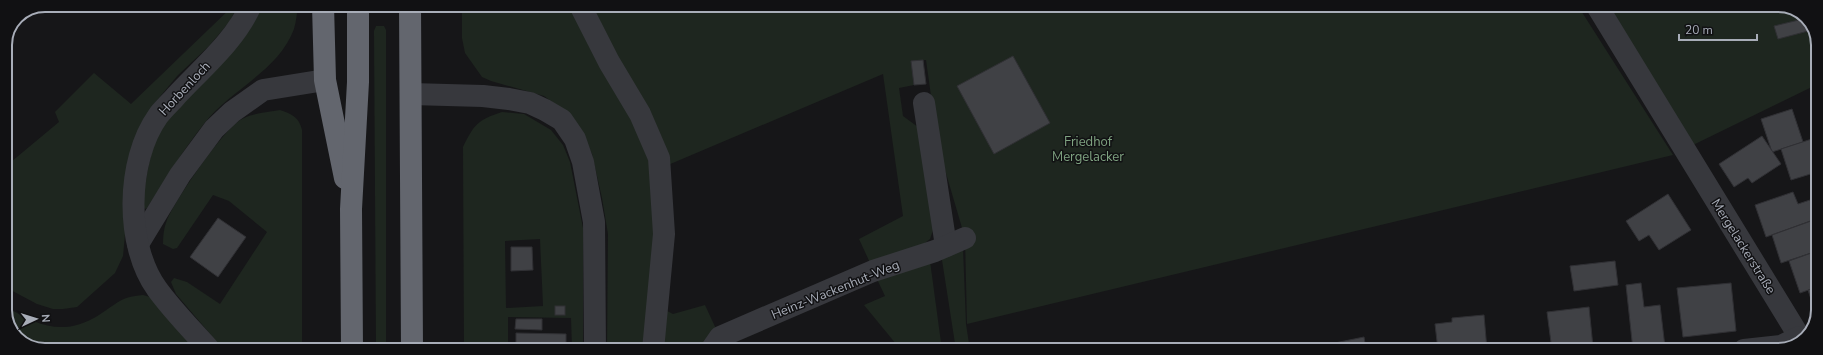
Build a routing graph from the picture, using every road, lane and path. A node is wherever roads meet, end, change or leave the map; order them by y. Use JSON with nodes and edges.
{"nodes":[{"id":1,"x":247,"y":12,"type":"edge"},
{"id":2,"x":323,"y":12,"type":"edge"},
{"id":3,"x":358,"y":12,"type":"edge"},
{"id":4,"x":410,"y":12,"type":"edge"},
{"id":5,"x":584,"y":12,"type":"edge"},
{"id":6,"x":1601,"y":12,"type":"edge"},
{"id":7,"x":325,"y":80,"type":"junction"},
{"id":8,"x":411,"y":94,"type":"junction"},
{"id":9,"x":924,"y":103,"type":"dead end"},
{"id":10,"x":352,"y":208,"type":"junction"},
{"id":11,"x":138,"y":244,"type":"junction"},
{"id":12,"x":1798,"y":336,"type":"edge"},
{"id":13,"x":204,"y":343,"type":"edge"},
{"id":14,"x":352,"y":343,"type":"edge"},
{"id":15,"x":412,"y":343,"type":"edge"},
{"id":16,"x":595,"y":343,"type":"edge"},
{"id":17,"x":654,"y":343,"type":"edge"},
{"id":18,"x":716,"y":343,"type":"edge"}],
"edges":[{"from":1,"to":11,"type":"street","name":"Horbenloch"},
{"from":2,"to":7,"type":"highway"},
{"from":3,"to":10,"type":"highway"},
{"from":4,"to":8,"type":"highway"},
{"from":5,"to":17,"type":"street"},
{"from":6,"to":12,"type":"street","name":"Mergelackerstraße"},
{"from":7,"to":10,"type":"highway"},
{"from":7,"to":11,"type":"street"},
{"from":8,"to":15,"type":"highway"},
{"from":8,"to":16,"type":"street"},
{"from":9,"to":18,"type":"street","name":"Heinz-Wackenhut-Weg"},
{"from":10,"to":14,"type":"highway"},
{"from":11,"to":13,"type":"street","name":"Horbenloch"}]}
